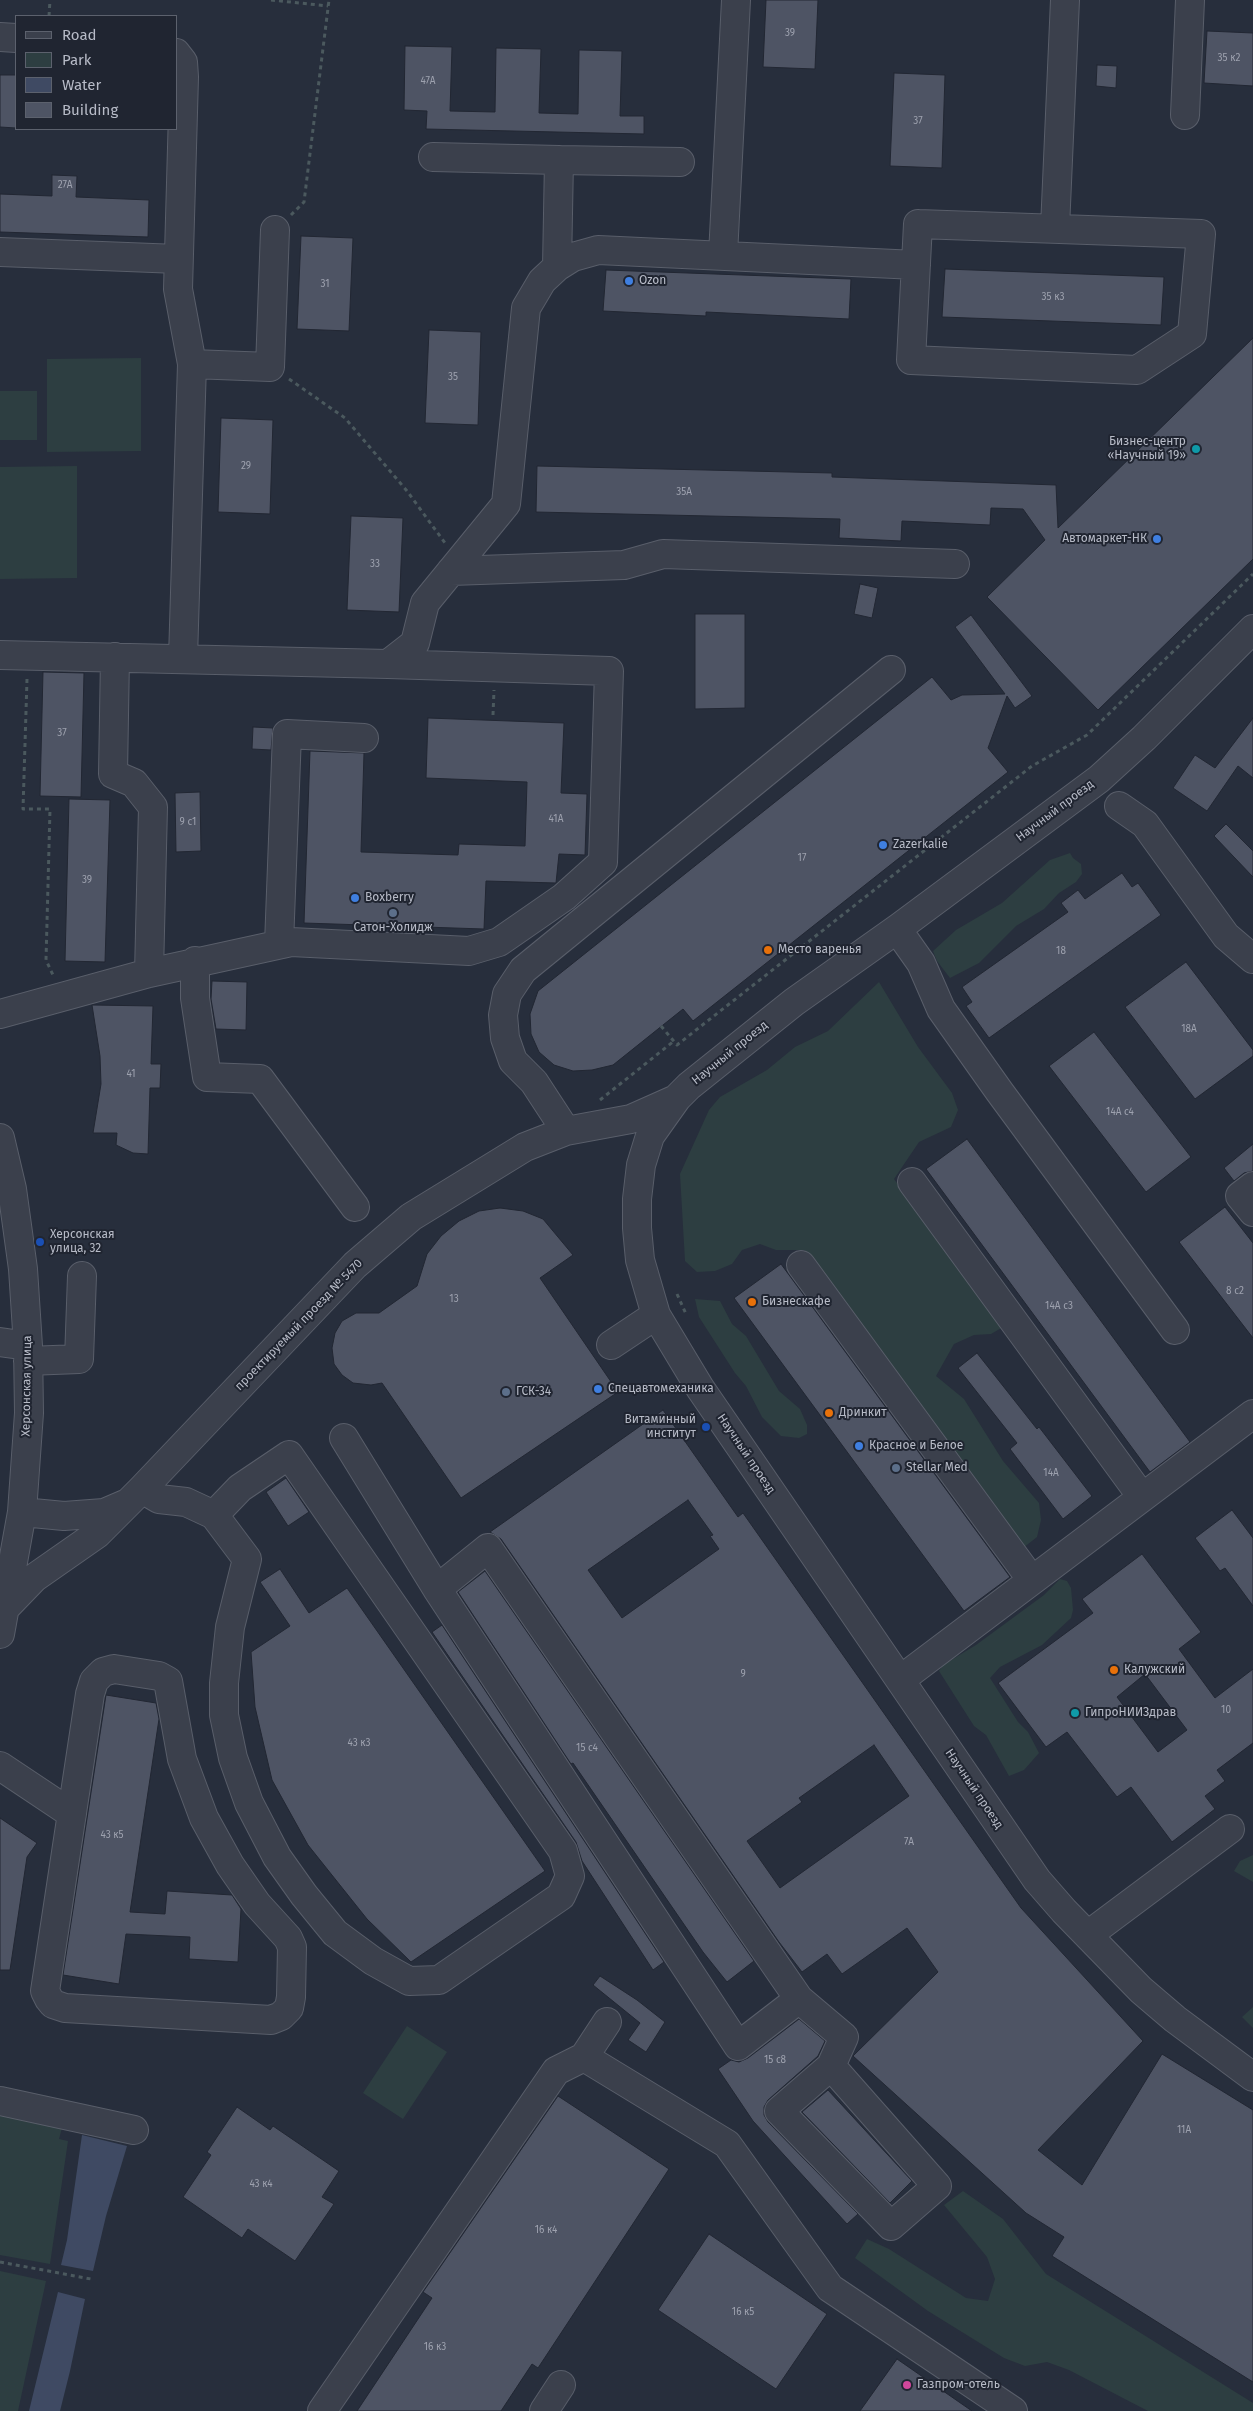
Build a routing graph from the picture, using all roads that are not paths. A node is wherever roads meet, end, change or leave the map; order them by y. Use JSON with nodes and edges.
{"nodes":[{"id":1,"x":736,"y":0,"type":"edge"},
{"id":2,"x":1065,"y":0,"type":"edge"},
{"id":3,"x":1190,"y":0,"type":"edge"},
{"id":4,"x":0,"y":37,"type":"edge"},
{"id":5,"x":15,"y":38,"type":"edge"},
{"id":6,"x":178,"y":56,"type":"edge"},
{"id":7,"x":1185,"y":115,"type":"dead end"},
{"id":8,"x":433,"y":157,"type":"dead end"},
{"id":9,"x":558,"y":160,"type":"junction"},
{"id":10,"x":680,"y":162,"type":"dead end"},
{"id":11,"x":1055,"y":228,"type":"junction"},
{"id":12,"x":275,"y":230,"type":"road end"},
{"id":13,"x":0,"y":252,"type":"edge"},
{"id":14,"x":723,"y":255,"type":"junction"},
{"id":15,"x":178,"y":258,"type":"junction"},
{"id":16,"x":916,"y":265,"type":"junction"},
{"id":17,"x":557,"y":267,"type":"junction"},
{"id":18,"x":192,"y":364,"type":"junction"},
{"id":19,"x":955,"y":564,"type":"dead end"},
{"id":20,"x":455,"y":567,"type":"junction"},
{"id":21,"x":1253,"y":630,"type":"edge"},
{"id":22,"x":0,"y":655,"type":"edge"},
{"id":23,"x":115,"y":657,"type":"junction"},
{"id":24,"x":183,"y":658,"type":"junction"},
{"id":25,"x":388,"y":664,"type":"junction"},
{"id":26,"x":891,"y":670,"type":"dead end"},
{"id":27,"x":364,"y":738,"type":"dead end"},
{"id":28,"x":1119,"y":806,"type":"dead end"},
{"id":29,"x":897,"y":929,"type":"junction"},
{"id":30,"x":280,"y":944,"type":"junction"},
{"id":31,"x":1253,"y":959,"type":"edge"},
{"id":32,"x":195,"y":961,"type":"junction"},
{"id":33,"x":150,"y":973,"type":"junction"},
{"id":34,"x":0,"y":1014,"type":"edge"},
{"id":35,"x":677,"y":1098,"type":"junction"},
{"id":36,"x":585,"y":1128,"type":"junction"},
{"id":37,"x":0,"y":1138,"type":"edge"},
{"id":38,"x":642,"y":1165,"type":"junction"},
{"id":39,"x":912,"y":1182,"type":"dead end"},
{"id":40,"x":1253,"y":1186,"type":"edge"},
{"id":41,"x":355,"y":1207,"type":"dead end"},
{"id":42,"x":1253,"y":1212,"type":"edge"},
{"id":43,"x":801,"y":1265,"type":"dead end"},
{"id":44,"x":82,"y":1276,"type":"dead end"},
{"id":45,"x":656,"y":1315,"type":"junction"},
{"id":46,"x":1175,"y":1330,"type":"dead end"},
{"id":47,"x":0,"y":1342,"type":"edge"},
{"id":48,"x":611,"y":1345,"type":"dead end"},
{"id":49,"x":28,"y":1354,"type":"junction"},
{"id":50,"x":1253,"y":1414,"type":"edge"},
{"id":51,"x":344,"y":1438,"type":"dead end"},
{"id":52,"x":1134,"y":1486,"type":"dead end"},
{"id":53,"x":136,"y":1496,"type":"junction"},
{"id":54,"x":22,"y":1512,"type":"junction"},
{"id":55,"x":214,"y":1515,"type":"junction"},
{"id":56,"x":1023,"y":1568,"type":"dead end"},
{"id":57,"x":437,"y":1589,"type":"junction"},
{"id":58,"x":6,"y":1607,"type":"junction"},
{"id":59,"x":0,"y":1634,"type":"edge"},
{"id":60,"x":900,"y":1680,"type":"junction"},
{"id":61,"x":0,"y":1766,"type":"edge"},
{"id":62,"x":72,"y":1814,"type":"junction"},
{"id":63,"x":1230,"y":1829,"type":"dead end"},
{"id":64,"x":1088,"y":1935,"type":"junction"},
{"id":65,"x":799,"y":1999,"type":"junction"},
{"id":66,"x":607,"y":2022,"type":"dead end"},
{"id":67,"x":584,"y":2057,"type":"junction"},
{"id":68,"x":831,"y":2066,"type":"junction"},
{"id":69,"x":1253,"y":2076,"type":"edge"},
{"id":70,"x":0,"y":2101,"type":"edge"},
{"id":71,"x":134,"y":2130,"type":"dead end"},
{"id":72,"x":561,"y":2385,"type":"dead end"},
{"id":73,"x":322,"y":2411,"type":"edge"},
{"id":74,"x":544,"y":2411,"type":"edge"},
{"id":75,"x":1013,"y":2411,"type":"edge"}],
"edges":[{"from":1,"to":14,"type":"street"},
{"from":2,"to":11,"type":"street"},
{"from":3,"to":7,"type":"street"},
{"from":4,"to":5,"type":"street"},
{"from":6,"to":15,"type":"street"},
{"from":8,"to":9,"type":"street"},
{"from":9,"to":10,"type":"street"},
{"from":9,"to":17,"type":"street"},
{"from":11,"to":16,"type":"street"},
{"from":11,"to":16,"type":"street"},
{"from":12,"to":18,"type":"street"},
{"from":13,"to":15,"type":"street"},
{"from":14,"to":16,"type":"street"},
{"from":14,"to":17,"type":"street"},
{"from":15,"to":18,"type":"street"},
{"from":17,"to":20,"type":"street"},
{"from":18,"to":24,"type":"street"},
{"from":19,"to":20,"type":"street"},
{"from":20,"to":25,"type":"street"},
{"from":21,"to":29,"type":"street","name":"Научный проезд"},
{"from":22,"to":23,"type":"street"},
{"from":23,"to":24,"type":"street"},
{"from":23,"to":33,"type":"street"},
{"from":24,"to":25,"type":"street"},
{"from":25,"to":30,"type":"street"},
{"from":26,"to":36,"type":"street"},
{"from":27,"to":30,"type":"street"},
{"from":28,"to":31,"type":"street"},
{"from":29,"to":35,"type":"street","name":"Научный проезд"},
{"from":29,"to":46,"type":"street"},
{"from":30,"to":32,"type":"street"},
{"from":32,"to":33,"type":"street"},
{"from":32,"to":41,"type":"street"},
{"from":33,"to":34,"type":"street"},
{"from":35,"to":36,"type":"street","name":"проектируемый проезд № 5470"},
{"from":35,"to":38,"type":"street","name":"Научный проезд"},
{"from":36,"to":38,"type":"street"},
{"from":36,"to":53,"type":"street","name":"проектируемый проезд № 5470"},
{"from":37,"to":49,"type":"street","name":"Херсонская улица"},
{"from":38,"to":45,"type":"street","name":"Научный проезд"},
{"from":39,"to":52,"type":"street"},
{"from":40,"to":42,"type":"street"},
{"from":43,"to":56,"type":"street"},
{"from":44,"to":49,"type":"street"},
{"from":45,"to":48,"type":"street"},
{"from":45,"to":60,"type":"street","name":"Научный проезд"},
{"from":47,"to":49,"type":"street"},
{"from":49,"to":54,"type":"street","name":"Херсонская улица"},
{"from":50,"to":60,"type":"street"},
{"from":51,"to":57,"type":"street"},
{"from":53,"to":54,"type":"street","name":"проектируемый проезд № 5470"},
{"from":53,"to":55,"type":"street"},
{"from":53,"to":58,"type":"street","name":"проектируемый проезд № 5470"},
{"from":54,"to":58,"type":"street","name":"Херсонская улица"},
{"from":55,"to":55,"type":"street"},
{"from":57,"to":65,"type":"street"},
{"from":57,"to":65,"type":"street"},
{"from":58,"to":59,"type":"street","name":"Херсонская улица"},
{"from":60,"to":64,"type":"street","name":"Научный проезд"},
{"from":61,"to":62,"type":"street"},
{"from":62,"to":62,"type":"street"},
{"from":63,"to":64,"type":"street"},
{"from":64,"to":69,"type":"street","name":"Научный проезд"},
{"from":65,"to":68,"type":"street"},
{"from":66,"to":67,"type":"street"},
{"from":67,"to":73,"type":"street"},
{"from":67,"to":75,"type":"street"},
{"from":68,"to":68,"type":"street"},
{"from":70,"to":71,"type":"street"},
{"from":72,"to":74,"type":"street"}]}
